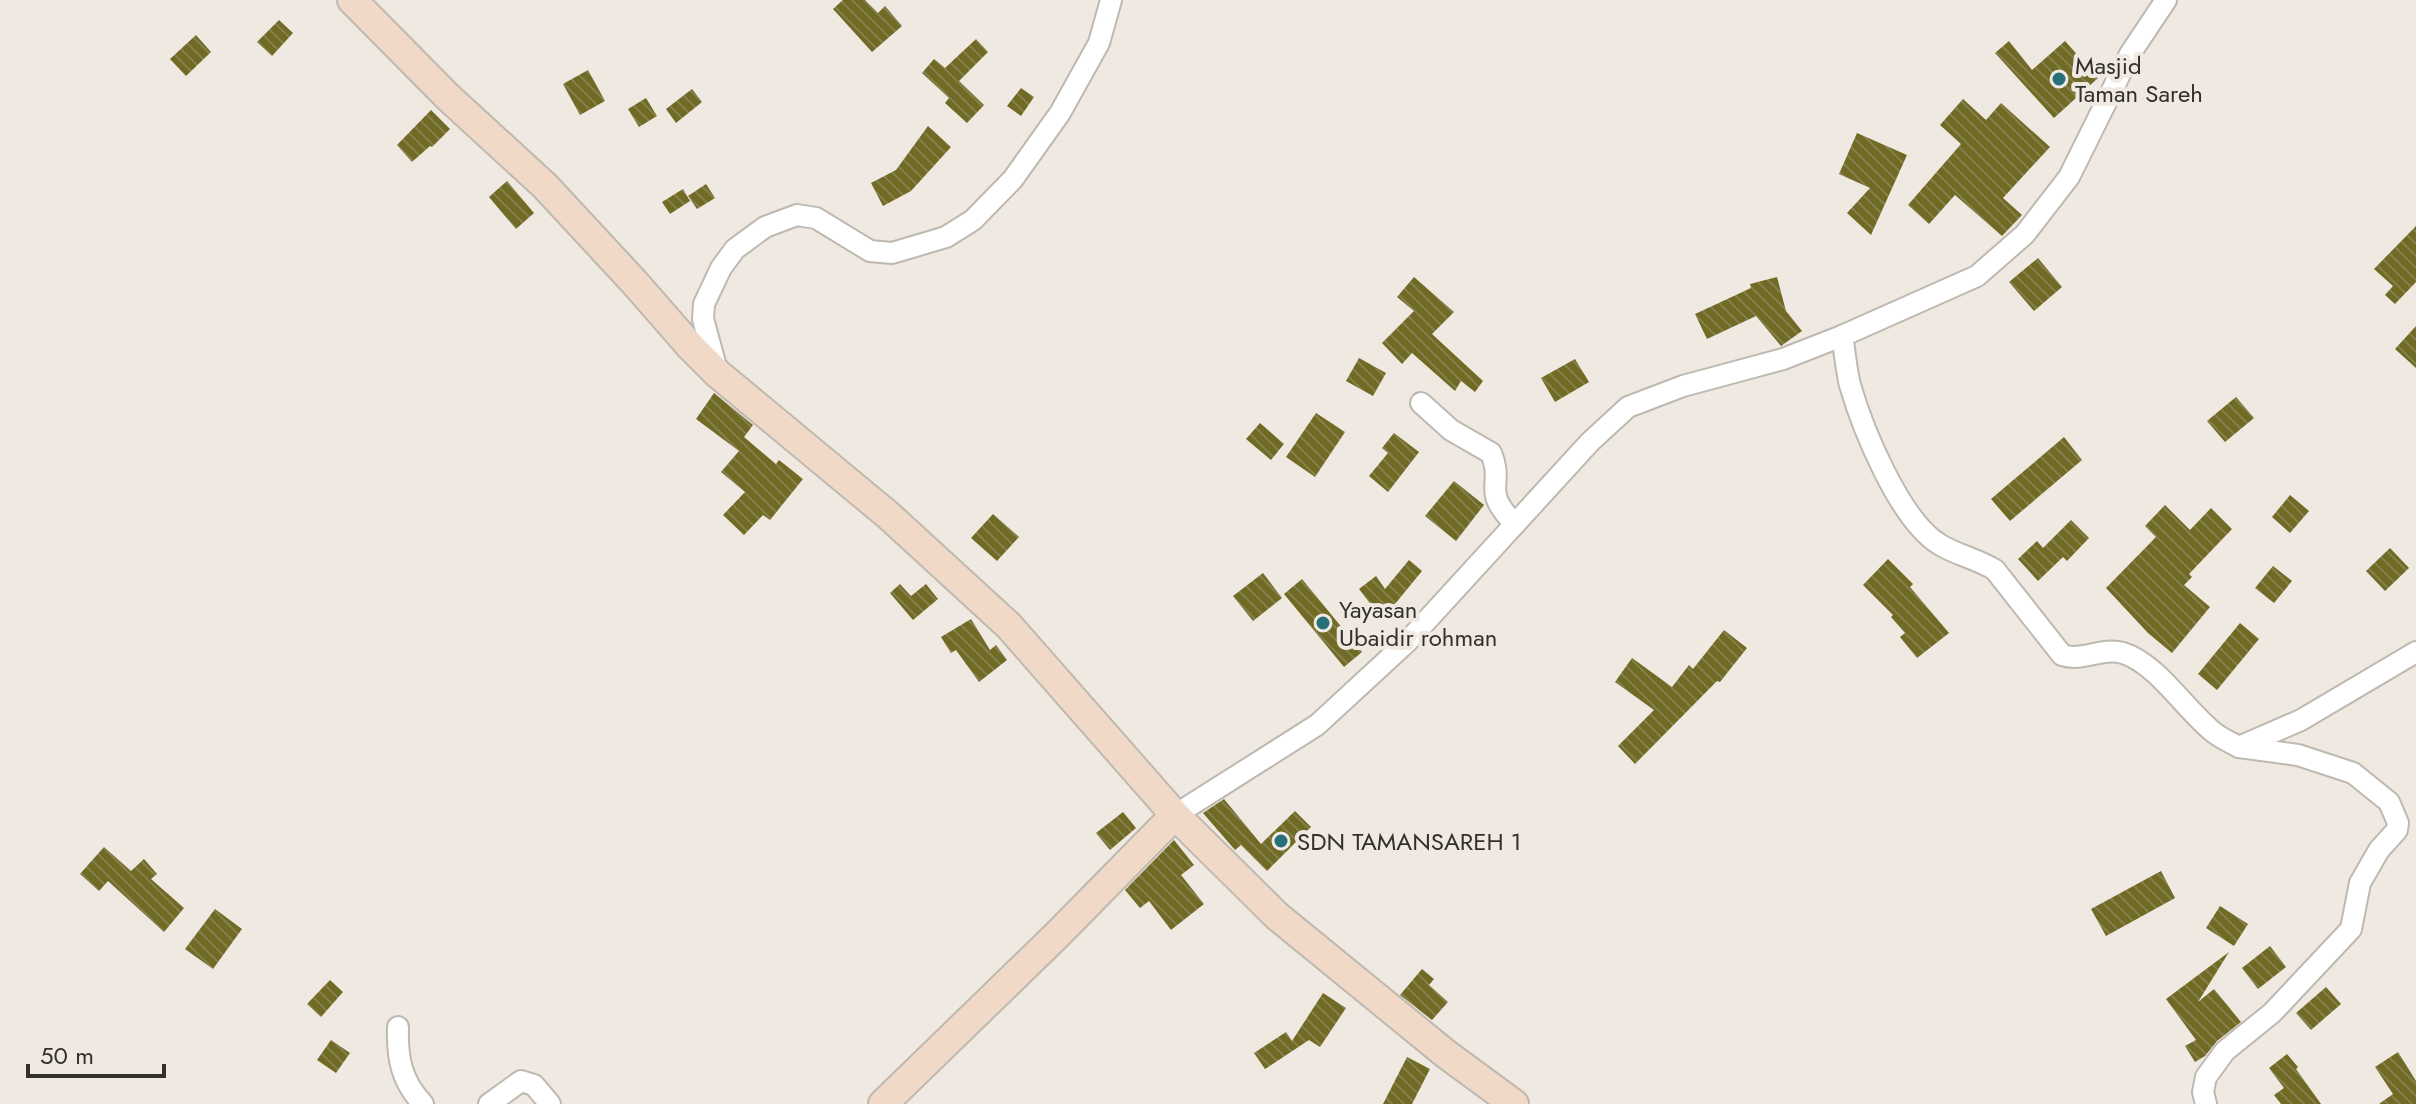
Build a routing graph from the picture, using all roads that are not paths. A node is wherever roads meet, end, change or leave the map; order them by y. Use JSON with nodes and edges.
{"nodes":[{"id":1,"x":352,"y":0,"type":"edge"},
{"id":2,"x":1111,"y":0,"type":"edge"},
{"id":3,"x":2166,"y":0,"type":"edge"},
{"id":4,"x":1842,"y":336,"type":"junction"},
{"id":5,"x":718,"y":374,"type":"junction"},
{"id":6,"x":1421,"y":403,"type":"dead end"},
{"id":7,"x":1515,"y":524,"type":"junction"},
{"id":8,"x":2416,"y":652,"type":"edge"},
{"id":9,"x":2239,"y":747,"type":"junction"},
{"id":10,"x":1175,"y":815,"type":"junction"},
{"id":11,"x":398,"y":1027,"type":"dead end"},
{"id":12,"x":423,"y":1104,"type":"edge"},
{"id":13,"x":489,"y":1104,"type":"edge"},
{"id":14,"x":550,"y":1104,"type":"edge"},
{"id":15,"x":883,"y":1104,"type":"edge"},
{"id":16,"x":1514,"y":1104,"type":"edge"},
{"id":17,"x":2206,"y":1104,"type":"edge"}],
"edges":[{"from":1,"to":5,"type":"street"},
{"from":2,"to":5,"type":"street"},
{"from":3,"to":4,"type":"street"},
{"from":4,"to":7,"type":"street"},
{"from":4,"to":9,"type":"street"},
{"from":5,"to":10,"type":"street"},
{"from":6,"to":7,"type":"street"},
{"from":7,"to":10,"type":"street"},
{"from":8,"to":9,"type":"street"},
{"from":9,"to":17,"type":"street"},
{"from":10,"to":15,"type":"street"},
{"from":10,"to":16,"type":"street"},
{"from":11,"to":12,"type":"street"},
{"from":13,"to":14,"type":"street"}]}
